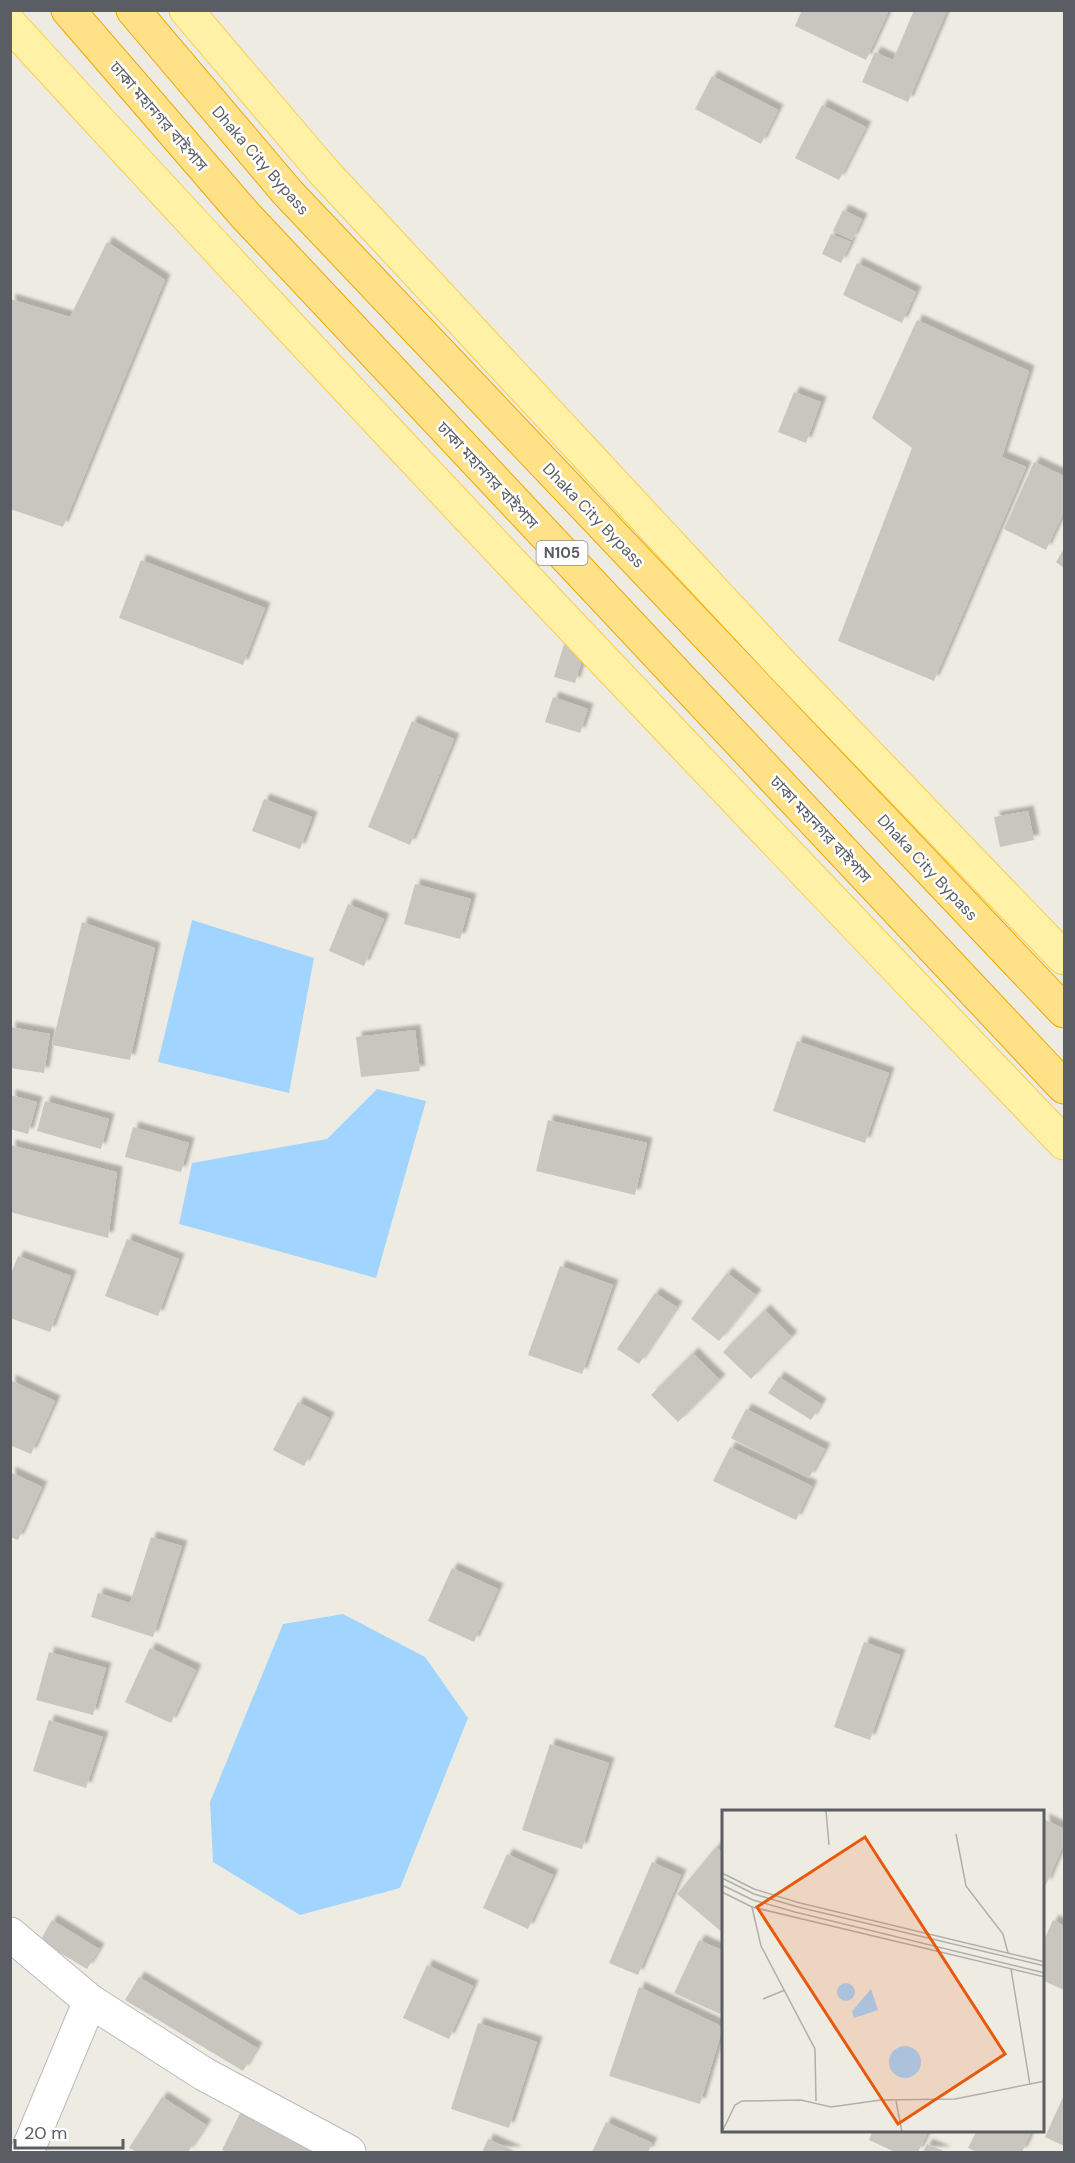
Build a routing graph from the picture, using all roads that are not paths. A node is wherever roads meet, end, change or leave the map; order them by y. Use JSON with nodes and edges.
{"nodes":[{"id":1,"x":68,"y":10,"type":"edge"},
{"id":2,"x":133,"y":10,"type":"edge"},
{"id":3,"x":186,"y":10,"type":"edge"},
{"id":4,"x":10,"y":24,"type":"edge"},
{"id":5,"x":1065,"y":958,"type":"edge"},
{"id":6,"x":1065,"y":1011,"type":"edge"},
{"id":7,"x":1065,"y":1088,"type":"edge"},
{"id":8,"x":1065,"y":1143,"type":"edge"},
{"id":9,"x":10,"y":1934,"type":"edge"},
{"id":10,"x":90,"y":2001,"type":"junction"},
{"id":11,"x":27,"y":2152,"type":"edge"},
{"id":12,"x":349,"y":2152,"type":"edge"}],
"edges":[{"from":1,"to":7,"type":"highway","name":"ঢাকা মহানগর বাইপাস","number":"N105"},
{"from":2,"to":6,"type":"highway","name":"Dhaka City Bypass","number":"N105"},
{"from":3,"to":5,"type":"main road"},
{"from":4,"to":8,"type":"main road"},
{"from":9,"to":10,"type":"street"},
{"from":10,"to":11,"type":"street"},
{"from":10,"to":12,"type":"street"}]}
